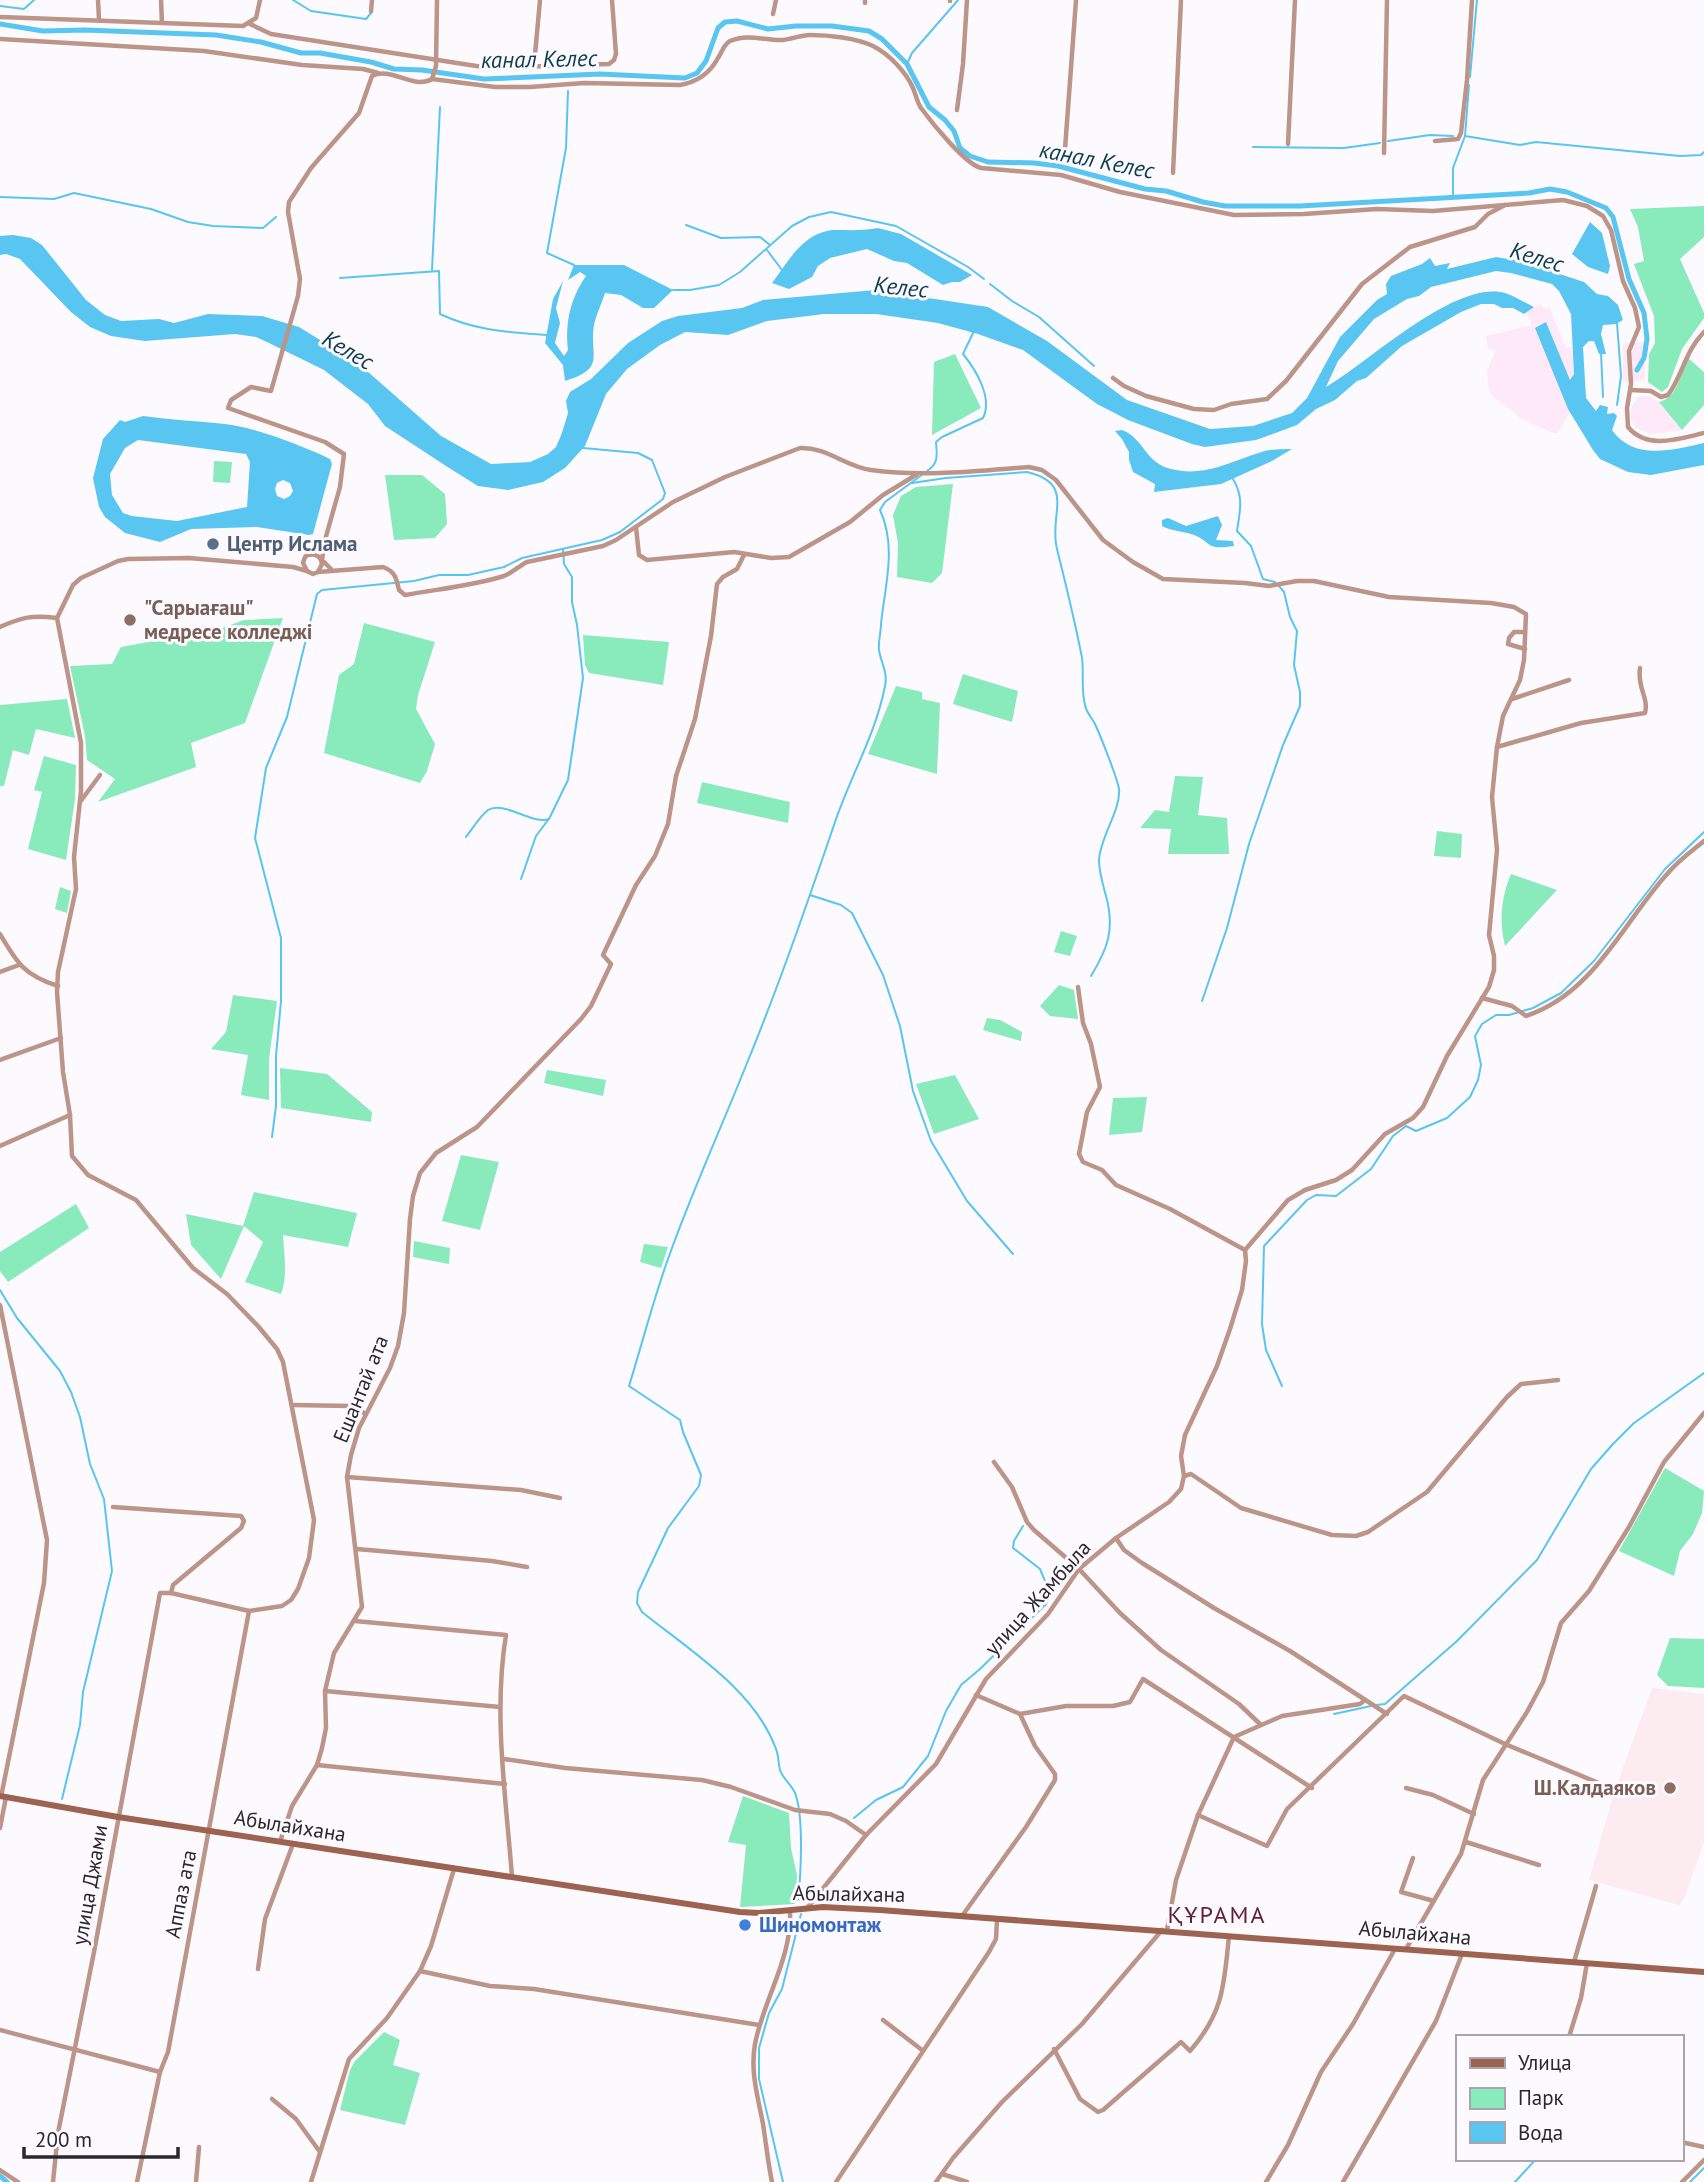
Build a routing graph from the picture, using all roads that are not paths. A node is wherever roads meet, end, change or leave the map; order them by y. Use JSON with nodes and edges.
{"nodes":[{"id":1,"x":98,"y":0,"type":"edge"},
{"id":2,"x":161,"y":0,"type":"edge"},
{"id":3,"x":260,"y":0,"type":"edge"},
{"id":4,"x":372,"y":0,"type":"edge"},
{"id":5,"x":437,"y":0,"type":"edge"},
{"id":6,"x":540,"y":0,"type":"edge"},
{"id":7,"x":612,"y":0,"type":"edge"},
{"id":8,"x":776,"y":0,"type":"edge"},
{"id":9,"x":967,"y":0,"type":"edge"},
{"id":10,"x":1076,"y":0,"type":"edge"},
{"id":11,"x":1181,"y":0,"type":"edge"},
{"id":12,"x":1295,"y":0,"type":"edge"},
{"id":13,"x":1387,"y":0,"type":"edge"},
{"id":14,"x":1472,"y":0,"type":"edge"},
{"id":15,"x":371,"y":11,"type":"dead end"},
{"id":16,"x":773,"y":13,"type":"dead end"},
{"id":17,"x":0,"y":17,"type":"edge"},
{"id":18,"x":99,"y":20,"type":"junction"},
{"id":19,"x":162,"y":23,"type":"junction"},
{"id":20,"x":250,"y":24,"type":"junction"},
{"id":21,"x":0,"y":39,"type":"edge"},
{"id":22,"x":436,"y":63,"type":"junction"},
{"id":23,"x":534,"y":66,"type":"junction"},
{"id":24,"x":378,"y":73,"type":"junction"},
{"id":25,"x":433,"y":77,"type":"junction"},
{"id":26,"x":957,"y":110,"type":"dead end"},
{"id":27,"x":1435,"y":141,"type":"dead end"},
{"id":28,"x":1288,"y":144,"type":"dead end"},
{"id":29,"x":1065,"y":149,"type":"dead end"},
{"id":30,"x":1384,"y":153,"type":"dead end"},
{"id":31,"x":1173,"y":173,"type":"dead end"},
{"id":32,"x":1504,"y":205,"type":"junction"},
{"id":33,"x":1704,"y":332,"type":"edge"},
{"id":34,"x":1113,"y":378,"type":"dead end"},
{"id":35,"x":1631,"y":390,"type":"junction"},
{"id":36,"x":1704,"y":433,"type":"edge"},
{"id":37,"x":918,"y":475,"type":"junction"},
{"id":38,"x":636,"y":527,"type":"junction"},
{"id":39,"x":325,"y":540,"type":"junction"},
{"id":40,"x":744,"y":555,"type":"junction"},
{"id":41,"x":307,"y":556,"type":"junction"},
{"id":42,"x":322,"y":560,"type":"junction"},
{"id":43,"x":293,"y":567,"type":"junction"},
{"id":44,"x":331,"y":569,"type":"junction"},
{"id":45,"x":307,"y":572,"type":"junction"},
{"id":46,"x":318,"y":572,"type":"junction"},
{"id":47,"x":57,"y":618,"type":"junction"},
{"id":48,"x":0,"y":627,"type":"edge"},
{"id":49,"x":1525,"y":632,"type":"junction"},
{"id":50,"x":1525,"y":649,"type":"junction"},
{"id":51,"x":1640,"y":668,"type":"dead end"},
{"id":52,"x":1569,"y":680,"type":"dead end"},
{"id":53,"x":1511,"y":699,"type":"junction"},
{"id":54,"x":1497,"y":747,"type":"junction"},
{"id":55,"x":100,"y":775,"type":"dead end"},
{"id":56,"x":80,"y":803,"type":"junction"},
{"id":57,"x":1704,"y":841,"type":"edge"},
{"id":58,"x":0,"y":934,"type":"edge"},
{"id":59,"x":19,"y":965,"type":"junction"},
{"id":60,"x":0,"y":972,"type":"edge"},
{"id":61,"x":58,"y":986,"type":"junction"},
{"id":62,"x":1078,"y":987,"type":"dead end"},
{"id":63,"x":1482,"y":998,"type":"junction"},
{"id":64,"x":61,"y":1038,"type":"junction"},
{"id":65,"x":0,"y":1060,"type":"edge"},
{"id":66,"x":70,"y":1115,"type":"junction"},
{"id":67,"x":0,"y":1146,"type":"edge"},
{"id":68,"x":1245,"y":1251,"type":"junction"},
{"id":69,"x":0,"y":1305,"type":"edge"},
{"id":70,"x":1558,"y":1380,"type":"dead end"},
{"id":71,"x":292,"y":1405,"type":"junction"},
{"id":72,"x":1704,"y":1413,"type":"edge"},
{"id":73,"x":367,"y":1414,"type":"junction"},
{"id":74,"x":994,"y":1462,"type":"dead end"},
{"id":75,"x":1184,"y":1476,"type":"junction"},
{"id":76,"x":348,"y":1477,"type":"junction"},
{"id":77,"x":560,"y":1497,"type":"dead end"},
{"id":78,"x":113,"y":1507,"type":"dead end"},
{"id":79,"x":1116,"y":1538,"type":"junction"},
{"id":80,"x":357,"y":1549,"type":"junction"},
{"id":81,"x":527,"y":1567,"type":"dead end"},
{"id":82,"x":1079,"y":1569,"type":"junction"},
{"id":83,"x":171,"y":1593,"type":"junction"},
{"id":84,"x":249,"y":1611,"type":"junction"},
{"id":85,"x":355,"y":1621,"type":"junction"},
{"id":86,"x":325,"y":1691,"type":"junction"},
{"id":87,"x":976,"y":1695,"type":"junction"},
{"id":88,"x":1365,"y":1700,"type":"junction"},
{"id":89,"x":500,"y":1707,"type":"junction"},
{"id":90,"x":1020,"y":1714,"type":"junction"},
{"id":91,"x":1387,"y":1714,"type":"junction"},
{"id":92,"x":1261,"y":1725,"type":"junction"},
{"id":93,"x":1234,"y":1737,"type":"junction"},
{"id":94,"x":1505,"y":1744,"type":"junction"},
{"id":95,"x":504,"y":1759,"type":"junction"},
{"id":96,"x":317,"y":1765,"type":"junction"},
{"id":97,"x":505,"y":1784,"type":"junction"},
{"id":98,"x":1312,"y":1788,"type":"junction"},
{"id":99,"x":1406,"y":1788,"type":"dead end"},
{"id":100,"x":1613,"y":1789,"type":"dead end"},
{"id":101,"x":2,"y":1797,"type":"edge"},
{"id":102,"x":1474,"y":1814,"type":"junction"},
{"id":103,"x":1198,"y":1815,"type":"junction"},
{"id":104,"x":118,"y":1817,"type":"junction"},
{"id":105,"x":0,"y":1829,"type":"edge"},
{"id":106,"x":209,"y":1831,"type":"junction"},
{"id":107,"x":866,"y":1835,"type":"junction"},
{"id":108,"x":280,"y":1842,"type":"junction"},
{"id":109,"x":1466,"y":1842,"type":"junction"},
{"id":110,"x":293,"y":1844,"type":"junction"},
{"id":111,"x":1413,"y":1858,"type":"dead end"},
{"id":112,"x":1539,"y":1865,"type":"dead end"},
{"id":113,"x":454,"y":1869,"type":"junction"},
{"id":114,"x":512,"y":1878,"type":"junction"},
{"id":115,"x":1596,"y":1886,"type":"dead end"},
{"id":116,"x":1434,"y":1901,"type":"junction"},
{"id":117,"x":807,"y":1908,"type":"junction"},
{"id":118,"x":790,"y":1910,"type":"junction"},
{"id":119,"x":962,"y":1917,"type":"junction"},
{"id":120,"x":997,"y":1920,"type":"junction"},
{"id":121,"x":1165,"y":1930,"type":"junction"},
{"id":122,"x":1229,"y":1936,"type":"junction"},
{"id":123,"x":1395,"y":1948,"type":"junction"},
{"id":124,"x":1406,"y":1949,"type":"junction"},
{"id":125,"x":1462,"y":1954,"type":"junction"},
{"id":126,"x":1574,"y":1962,"type":"junction"},
{"id":127,"x":1587,"y":1963,"type":"junction"},
{"id":128,"x":258,"y":1969,"type":"dead end"},
{"id":129,"x":420,"y":1971,"type":"junction"},
{"id":130,"x":1704,"y":1972,"type":"edge"},
{"id":131,"x":883,"y":2020,"type":"dead end"},
{"id":132,"x":759,"y":2025,"type":"junction"},
{"id":133,"x":0,"y":2030,"type":"edge"},
{"id":134,"x":1570,"y":2035,"type":"edge"},
{"id":135,"x":74,"y":2048,"type":"junction"},
{"id":136,"x":1054,"y":2049,"type":"junction"},
{"id":137,"x":922,"y":2050,"type":"junction"},
{"id":138,"x":160,"y":2072,"type":"junction"},
{"id":139,"x":272,"y":2099,"type":"dead end"},
{"id":140,"x":1683,"y":2142,"type":"edge"},
{"id":141,"x":199,"y":2147,"type":"dead end"},
{"id":142,"x":1704,"y":2147,"type":"edge"},
{"id":143,"x":320,"y":2152,"type":"junction"},
{"id":144,"x":1704,"y":2160,"type":"edge"},
{"id":145,"x":0,"y":2170,"type":"edge"},
{"id":146,"x":942,"y":2174,"type":"junction"},
{"id":147,"x":18,"y":2182,"type":"edge"},
{"id":148,"x":53,"y":2182,"type":"edge"},
{"id":149,"x":137,"y":2182,"type":"edge"},
{"id":150,"x":196,"y":2182,"type":"edge"},
{"id":151,"x":311,"y":2182,"type":"edge"},
{"id":152,"x":772,"y":2182,"type":"edge"},
{"id":153,"x":836,"y":2182,"type":"edge"},
{"id":154,"x":936,"y":2182,"type":"edge"},
{"id":155,"x":967,"y":2182,"type":"edge"},
{"id":156,"x":1266,"y":2182,"type":"edge"},
{"id":157,"x":1343,"y":2182,"type":"edge"},
{"id":158,"x":1682,"y":2182,"type":"edge"}],
"edges":[{"from":1,"to":18,"type":"street"},
{"from":2,"to":19,"type":"street"},
{"from":3,"to":20,"type":"street"},
{"from":4,"to":15,"type":"street"},
{"from":5,"to":22,"type":"street"},
{"from":6,"to":23,"type":"street"},
{"from":7,"to":23,"type":"street"},
{"from":8,"to":16,"type":"street"},
{"from":9,"to":26,"type":"street"},
{"from":10,"to":29,"type":"street"},
{"from":11,"to":31,"type":"street"},
{"from":12,"to":28,"type":"street"},
{"from":13,"to":30,"type":"street"},
{"from":14,"to":27,"type":"street"},
{"from":17,"to":18,"type":"street"},
{"from":18,"to":19,"type":"street"},
{"from":19,"to":20,"type":"street"},
{"from":20,"to":22,"type":"street"},
{"from":21,"to":24,"type":"street"},
{"from":22,"to":23,"type":"street"},
{"from":22,"to":25,"type":"street"},
{"from":24,"to":25,"type":"street"},
{"from":24,"to":39,"type":"street"},
{"from":25,"to":32,"type":"street"},
{"from":32,"to":34,"type":"street"},
{"from":32,"to":35,"type":"street"},
{"from":33,"to":35,"type":"street"},
{"from":35,"to":36,"type":"street"},
{"from":37,"to":38,"type":"street"},
{"from":37,"to":40,"type":"street"},
{"from":37,"to":49,"type":"street"},
{"from":38,"to":40,"type":"street"},
{"from":38,"to":44,"type":"street"},
{"from":39,"to":41,"type":"street"},
{"from":39,"to":42,"type":"street"},
{"from":40,"to":73,"type":"street","name":"Ешантай ата"},
{"from":41,"to":42,"type":"street"},
{"from":41,"to":43,"type":"street"},
{"from":41,"to":45,"type":"street"},
{"from":42,"to":44,"type":"street"},
{"from":42,"to":46,"type":"street"},
{"from":43,"to":45,"type":"street"},
{"from":43,"to":47,"type":"street"},
{"from":44,"to":46,"type":"street"},
{"from":45,"to":46,"type":"street"},
{"from":47,"to":48,"type":"street"},
{"from":47,"to":56,"type":"street"},
{"from":49,"to":50,"type":"street"},
{"from":49,"to":50,"type":"street"},
{"from":50,"to":53,"type":"street"},
{"from":51,"to":54,"type":"street"},
{"from":52,"to":53,"type":"street"},
{"from":53,"to":54,"type":"street"},
{"from":54,"to":63,"type":"street"},
{"from":55,"to":56,"type":"street"},
{"from":56,"to":61,"type":"street"},
{"from":57,"to":63,"type":"street"},
{"from":58,"to":59,"type":"street"},
{"from":59,"to":60,"type":"street"},
{"from":59,"to":61,"type":"street"},
{"from":61,"to":64,"type":"street"},
{"from":62,"to":68,"type":"street"},
{"from":63,"to":68,"type":"street"},
{"from":64,"to":65,"type":"street"},
{"from":64,"to":66,"type":"street"},
{"from":66,"to":67,"type":"street"},
{"from":66,"to":71,"type":"street"},
{"from":68,"to":75,"type":"street"},
{"from":69,"to":101,"type":"street"},
{"from":70,"to":75,"type":"street"},
{"from":71,"to":73,"type":"street"},
{"from":71,"to":84,"type":"street"},
{"from":72,"to":94,"type":"street"},
{"from":73,"to":76,"type":"street","name":"Ешантай ата"},
{"from":74,"to":82,"type":"street"},
{"from":75,"to":79,"type":"street","name":"улица Жамбыла"},
{"from":76,"to":77,"type":"street"},
{"from":76,"to":80,"type":"street","name":"Ешантай ата"},
{"from":78,"to":83,"type":"street"},
{"from":79,"to":82,"type":"street","name":"улица Жамбыла"},
{"from":79,"to":88,"type":"street"},
{"from":80,"to":81,"type":"street"},
{"from":80,"to":85,"type":"street","name":"Ешантай ата"},
{"from":82,"to":87,"type":"street","name":"улица Жамбыла"},
{"from":82,"to":92,"type":"street"},
{"from":83,"to":84,"type":"street"},
{"from":83,"to":104,"type":"street","name":"улица Джами"},
{"from":84,"to":106,"type":"street","name":"Аппаз ата"},
{"from":85,"to":86,"type":"street","name":"Ешантай ата"},
{"from":85,"to":89,"type":"street"},
{"from":86,"to":89,"type":"street"},
{"from":86,"to":96,"type":"street","name":"Ешантай ата"},
{"from":87,"to":90,"type":"street"},
{"from":87,"to":107,"type":"street","name":"улица Жамбыла"},
{"from":88,"to":91,"type":"street"},
{"from":88,"to":92,"type":"street"},
{"from":89,"to":95,"type":"street"},
{"from":90,"to":93,"type":"street"},
{"from":90,"to":119,"type":"street"},
{"from":91,"to":94,"type":"street"},
{"from":91,"to":98,"type":"street"},
{"from":92,"to":93,"type":"street"},
{"from":93,"to":98,"type":"street"},
{"from":93,"to":103,"type":"street"},
{"from":94,"to":100,"type":"street"},
{"from":94,"to":102,"type":"street"},
{"from":95,"to":97,"type":"street"},
{"from":95,"to":107,"type":"street"},
{"from":96,"to":97,"type":"street"},
{"from":96,"to":108,"type":"street","name":"Ешантай ата"},
{"from":97,"to":114,"type":"street"},
{"from":98,"to":103,"type":"street"},
{"from":99,"to":102,"type":"street"},
{"from":101,"to":104,"type":"main road","name":"Абылайхана"},
{"from":101,"to":105,"type":"street"},
{"from":102,"to":109,"type":"street"},
{"from":103,"to":121,"type":"street"},
{"from":104,"to":106,"type":"main road","name":"Абылайхана"},
{"from":104,"to":135,"type":"street","name":"улица Джами"},
{"from":106,"to":108,"type":"main road","name":"Абылайхана"},
{"from":106,"to":138,"type":"street","name":"Аппаз ата"},
{"from":107,"to":117,"type":"street","name":"улица Жамбыла"},
{"from":108,"to":110,"type":"main road","name":"Абылайхана"},
{"from":109,"to":112,"type":"street"},
{"from":109,"to":116,"type":"street"},
{"from":110,"to":113,"type":"main road","name":"Абылайхана"},
{"from":110,"to":128,"type":"street"},
{"from":111,"to":116,"type":"street"},
{"from":113,"to":114,"type":"main road","name":"Абылайхана"},
{"from":113,"to":129,"type":"street"},
{"from":114,"to":118,"type":"main road","name":"Абылайхана"},
{"from":115,"to":126,"type":"street"},
{"from":116,"to":124,"type":"street"},
{"from":117,"to":118,"type":"main road","name":"Абылайхана"},
{"from":117,"to":119,"type":"main road","name":"Абылайхана"},
{"from":118,"to":132,"type":"street"},
{"from":119,"to":120,"type":"main road","name":"Абылайхана"},
{"from":120,"to":121,"type":"main road","name":"Абылайхана"},
{"from":120,"to":137,"type":"street"},
{"from":121,"to":122,"type":"main road","name":"Абылайхана"},
{"from":121,"to":136,"type":"street"},
{"from":122,"to":123,"type":"main road","name":"Абылайхана"},
{"from":122,"to":136,"type":"street"},
{"from":123,"to":124,"type":"main road","name":"Абылайхана"},
{"from":123,"to":156,"type":"street"},
{"from":124,"to":125,"type":"main road","name":"Абылайхана"},
{"from":125,"to":126,"type":"main road","name":"Абылайхана"},
{"from":125,"to":157,"type":"street"},
{"from":126,"to":127,"type":"main road","name":"Абылайхана"},
{"from":127,"to":130,"type":"main road","name":"Абылайхана"},
{"from":127,"to":134,"type":"street"},
{"from":129,"to":132,"type":"street"},
{"from":129,"to":143,"type":"street"},
{"from":131,"to":137,"type":"street"},
{"from":132,"to":152,"type":"street"},
{"from":133,"to":135,"type":"street"},
{"from":135,"to":138,"type":"street"},
{"from":135,"to":148,"type":"street","name":"улица Джами"},
{"from":136,"to":146,"type":"street"},
{"from":137,"to":153,"type":"street"},
{"from":138,"to":149,"type":"street","name":"Аппаз ата"},
{"from":139,"to":143,"type":"street"},
{"from":140,"to":142,"type":"street"},
{"from":141,"to":150,"type":"street"},
{"from":143,"to":151,"type":"street"},
{"from":144,"to":158,"type":"street"},
{"from":145,"to":147,"type":"street"},
{"from":146,"to":154,"type":"street"},
{"from":146,"to":155,"type":"street"}]}
